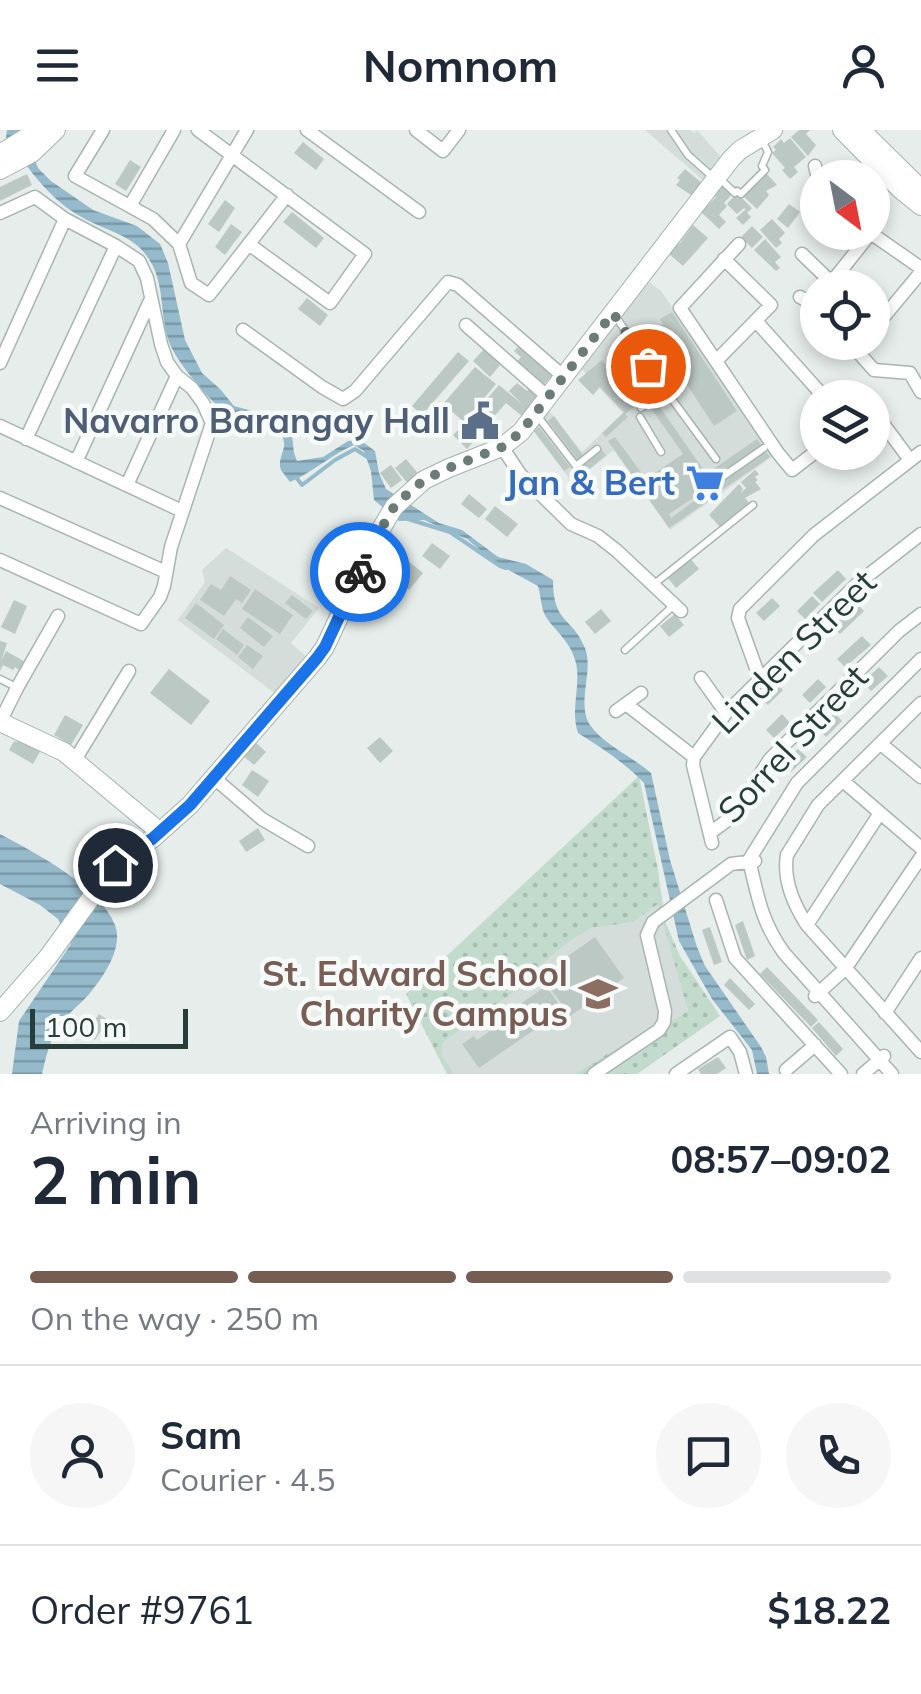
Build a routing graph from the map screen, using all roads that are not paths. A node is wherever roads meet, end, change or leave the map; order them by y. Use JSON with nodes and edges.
{"nodes":[{"id":1,"x":56,"y":130,"type":"edge"},
{"id":2,"x":103,"y":130,"type":"edge"},
{"id":3,"x":174,"y":130,"type":"edge"},
{"id":4,"x":198,"y":130,"type":"edge"},
{"id":5,"x":248,"y":130,"type":"edge"},
{"id":6,"x":306,"y":130,"type":"edge"},
{"id":7,"x":416,"y":130,"type":"edge"},
{"id":8,"x":459,"y":130,"type":"edge"},
{"id":9,"x":671,"y":130,"type":"edge"},
{"id":10,"x":842,"y":130,"type":"edge"},
{"id":11,"x":862,"y":130,"type":"edge"},
{"id":12,"x":758,"y":135,"type":"edge"},
{"id":13,"x":35,"y":139,"type":"edge"},
{"id":14,"x":232,"y":156,"type":"junction"},
{"id":15,"x":5,"y":160,"type":"edge"},
{"id":16,"x":717,"y":178,"type":"junction"},
{"id":17,"x":921,"y":189,"type":"edge"},
{"id":18,"x":287,"y":195,"type":"junction"},
{"id":19,"x":130,"y":206,"type":"junction"},
{"id":20,"x":921,"y":206,"type":"edge"},
{"id":21,"x":419,"y":212,"type":"dead end"},
{"id":22,"x":0,"y":213,"type":"edge"},
{"id":23,"x":66,"y":219,"type":"junction"},
{"id":24,"x":179,"y":244,"type":"junction"},
{"id":25,"x":250,"y":244,"type":"junction"},
{"id":26,"x":738,"y":244,"type":"dead end"},
{"id":27,"x":116,"y":246,"type":"junction"},
{"id":28,"x":890,"y":248,"type":"edge"},
{"id":29,"x":857,"y":250,"type":"edge"},
{"id":30,"x":802,"y":254,"type":"dead end"},
{"id":31,"x":724,"y":260,"type":"junction"},
{"id":32,"x":816,"y":270,"type":"edge"},
{"id":33,"x":841,"y":270,"type":"edge"},
{"id":34,"x":921,"y":270,"type":"edge"},
{"id":35,"x":150,"y":301,"type":"junction"},
{"id":36,"x":890,"y":309,"type":"edge"},
{"id":37,"x":613,"y":313,"type":"junction"},
{"id":38,"x":756,"y":321,"type":"junction"},
{"id":39,"x":466,"y":326,"type":"dead end"},
{"id":40,"x":243,"y":330,"type":"dead end"},
{"id":41,"x":1,"y":359,"type":"edge"},
{"id":42,"x":867,"y":360,"type":"edge"},
{"id":43,"x":716,"y":361,"type":"junction"},
{"id":44,"x":917,"y":374,"type":"edge"},
{"id":45,"x":177,"y":376,"type":"junction"},
{"id":46,"x":564,"y":376,"type":"junction"},
{"id":47,"x":809,"y":380,"type":"edge"},
{"id":48,"x":666,"y":392,"type":"junction"},
{"id":49,"x":921,"y":392,"type":"edge"},
{"id":50,"x":548,"y":397,"type":"junction"},
{"id":51,"x":536,"y":413,"type":"junction"},
{"id":52,"x":0,"y":426,"type":"edge"},
{"id":53,"x":890,"y":431,"type":"edge"},
{"id":54,"x":26,"y":439,"type":"junction"},
{"id":55,"x":502,"y":447,"type":"junction"},
{"id":56,"x":764,"y":448,"type":"dead end"},
{"id":57,"x":598,"y":449,"type":"dead end"},
{"id":58,"x":661,"y":452,"type":"dead end"},
{"id":59,"x":915,"y":456,"type":"edge"},
{"id":60,"x":716,"y":459,"type":"dead end"},
{"id":61,"x":76,"y":462,"type":"junction"},
{"id":62,"x":800,"y":464,"type":"edge"},
{"id":63,"x":126,"y":485,"type":"junction"},
{"id":64,"x":704,"y":489,"type":"dead end"},
{"id":65,"x":0,"y":498,"type":"edge"},
{"id":66,"x":753,"y":506,"type":"dead end"},
{"id":67,"x":182,"y":510,"type":"junction"},
{"id":68,"x":921,"y":534,"type":"edge"},
{"id":69,"x":0,"y":560,"type":"edge"},
{"id":70,"x":166,"y":572,"type":"junction"},
{"id":71,"x":652,"y":586,"type":"junction"},
{"id":72,"x":677,"y":608,"type":"joint"},
{"id":73,"x":921,"y":614,"type":"edge"},
{"id":74,"x":58,"y":616,"type":"dead end"},
{"id":75,"x":626,"y":650,"type":"dead end"},
{"id":76,"x":921,"y":660,"type":"edge"},
{"id":77,"x":129,"y":671,"type":"dead end"},
{"id":78,"x":701,"y":678,"type":"dead end"},
{"id":79,"x":0,"y":679,"type":"edge"},
{"id":80,"x":760,"y":679,"type":"junction"},
{"id":81,"x":17,"y":688,"type":"junction"},
{"id":82,"x":641,"y":693,"type":"dead end"},
{"id":83,"x":921,"y":704,"type":"edge"},
{"id":84,"x":726,"y":713,"type":"junction"},
{"id":85,"x":0,"y":722,"type":"edge"},
{"id":86,"x":881,"y":744,"type":"junction"},
{"id":87,"x":694,"y":757,"type":"junction"},
{"id":88,"x":75,"y":760,"type":"junction"},
{"id":89,"x":213,"y":777,"type":"junction"},
{"id":90,"x":921,"y":777,"type":"edge"},
{"id":91,"x":843,"y":781,"type":"junction"},
{"id":92,"x":880,"y":814,"type":"junction"},
{"id":93,"x":160,"y":832,"type":"junction"},
{"id":94,"x":711,"y":838,"type":"joint"},
{"id":95,"x":308,"y":846,"type":"dead end"},
{"id":96,"x":921,"y":848,"type":"edge"},
{"id":97,"x":921,"y":857,"type":"edge"},
{"id":98,"x":752,"y":861,"type":"junction"},
{"id":99,"x":716,"y":900,"type":"dead end"},
{"id":100,"x":807,"y":924,"type":"junction"},
{"id":101,"x":921,"y":958,"type":"edge"},
{"id":102,"x":845,"y":969,"type":"junction"},
{"id":103,"x":817,"y":994,"type":"junction"},
{"id":104,"x":0,"y":1012,"type":"edge"},
{"id":105,"x":886,"y":1013,"type":"junction"},
{"id":106,"x":815,"y":1045,"type":"junction"},
{"id":107,"x":921,"y":1052,"type":"edge"},
{"id":108,"x":882,"y":1058,"type":"junction"},
{"id":109,"x":786,"y":1070,"type":"dead end"},
{"id":110,"x":594,"y":1074,"type":"edge"},
{"id":111,"x":676,"y":1074,"type":"edge"},
{"id":112,"x":746,"y":1074,"type":"edge"},
{"id":113,"x":841,"y":1074,"type":"edge"},
{"id":114,"x":863,"y":1074,"type":"edge"},
{"id":115,"x":892,"y":1074,"type":"edge"}],
"edges":[{"from":1,"to":13,"type":"street"},
{"from":2,"to":19,"type":"street"},
{"from":3,"to":19,"type":"street"},
{"from":4,"to":14,"type":"street"},
{"from":5,"to":14,"type":"street"},
{"from":6,"to":21,"type":"street"},
{"from":7,"to":8,"type":"street"},
{"from":9,"to":16,"type":"lane"},
{"from":10,"to":20,"type":"street"},
{"from":11,"to":17,"type":"street"},
{"from":12,"to":16,"type":"street"},
{"from":12,"to":16,"type":"lane"},
{"from":13,"to":15,"type":"street"},
{"from":14,"to":18,"type":"street"},
{"from":14,"to":24,"type":"street"},
{"from":16,"to":37,"type":"street"},
{"from":18,"to":25,"type":"street"},
{"from":18,"to":25,"type":"street"},
{"from":19,"to":24,"type":"street"},
{"from":22,"to":23,"type":"street"},
{"from":23,"to":27,"type":"street"},
{"from":23,"to":41,"type":"street"},
{"from":24,"to":25,"type":"street"},
{"from":26,"to":31,"type":"street"},
{"from":27,"to":35,"type":"street"},
{"from":27,"to":54,"type":"street"},
{"from":28,"to":34,"type":"street"},
{"from":29,"to":33,"type":"street"},
{"from":30,"to":32,"type":"street"},
{"from":31,"to":38,"type":"street"},
{"from":31,"to":43,"type":"street"},
{"from":34,"to":36,"type":"street"},
{"from":35,"to":45,"type":"street"},
{"from":35,"to":61,"type":"street"},
{"from":37,"to":46,"type":"street"},
{"from":37,"to":48,"type":"lane"},
{"from":38,"to":43,"type":"street"},
{"from":38,"to":47,"type":"street"},
{"from":39,"to":50,"type":"street"},
{"from":40,"to":46,"type":"street"},
{"from":42,"to":44,"type":"street"},
{"from":43,"to":62,"type":"street"},
{"from":44,"to":49,"type":"street"},
{"from":45,"to":63,"type":"street"},
{"from":45,"to":67,"type":"street"},
{"from":46,"to":50,"type":"street"},
{"from":48,"to":58,"type":"lane"},
{"from":48,"to":60,"type":"lane"},
{"from":50,"to":51,"type":"street"},
{"from":51,"to":55,"type":"street"},
{"from":51,"to":57,"type":"lane"},
{"from":52,"to":54,"type":"street"},
{"from":53,"to":59,"type":"street"},
{"from":54,"to":61,"type":"street"},
{"from":55,"to":71,"type":"street"},
{"from":55,"to":89,"type":"street"},
{"from":56,"to":64,"type":"lane"},
{"from":59,"to":80,"type":"street"},
{"from":61,"to":63,"type":"street"},
{"from":63,"to":67,"type":"street"},
{"from":65,"to":70,"type":"street"},
{"from":66,"to":71,"type":"lane"},
{"from":67,"to":70,"type":"street"},
{"from":68,"to":80,"type":"street","name":"Linden Street"},
{"from":69,"to":70,"type":"street"},
{"from":71,"to":72,"type":"street"},
{"from":72,"to":75,"type":"lane"},
{"from":73,"to":94,"type":"street","name":"Sorrel Street"},
{"from":74,"to":81,"type":"street"},
{"from":76,"to":98,"type":"street"},
{"from":77,"to":88,"type":"street"},
{"from":78,"to":84,"type":"street"},
{"from":79,"to":81,"type":"lane"},
{"from":80,"to":84,"type":"street","name":"Linden Street"},
{"from":81,"to":85,"type":"street"},
{"from":82,"to":87,"type":"street"},
{"from":83,"to":86,"type":"street"},
{"from":84,"to":87,"type":"street","name":"Linden Street"},
{"from":85,"to":88,"type":"street"},
{"from":86,"to":90,"type":"street"},
{"from":86,"to":91,"type":"street"},
{"from":87,"to":94,"type":"street","name":"Linden Street"},
{"from":88,"to":93,"type":"street"},
{"from":89,"to":93,"type":"street"},
{"from":89,"to":95,"type":"street"},
{"from":91,"to":92,"type":"street"},
{"from":91,"to":100,"type":"street"},
{"from":92,"to":96,"type":"street"},
{"from":92,"to":100,"type":"street"},
{"from":93,"to":104,"type":"street"},
{"from":97,"to":102,"type":"street"},
{"from":98,"to":103,"type":"street"},
{"from":98,"to":110,"type":"street"},
{"from":99,"to":106,"type":"street"},
{"from":100,"to":102,"type":"street"},
{"from":101,"to":105,"type":"street"},
{"from":102,"to":103,"type":"street"},
{"from":102,"to":105,"type":"street"},
{"from":103,"to":108,"type":"street"},
{"from":105,"to":107,"type":"street"},
{"from":106,"to":109,"type":"street"},
{"from":106,"to":113,"type":"street"},
{"from":108,"to":114,"type":"street"},
{"from":108,"to":115,"type":"street"},
{"from":111,"to":112,"type":"street"}]}
